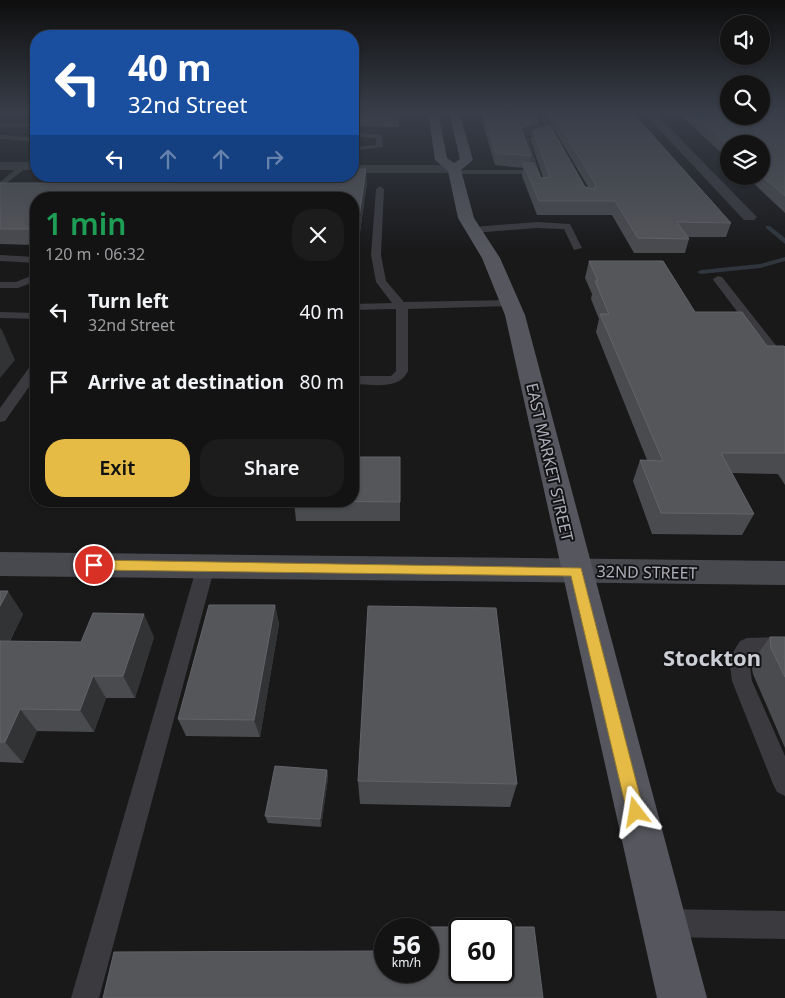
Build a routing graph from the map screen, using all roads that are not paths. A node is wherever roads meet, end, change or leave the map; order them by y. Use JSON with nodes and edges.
{"nodes":[{"id":1,"x":441,"y":159,"type":"edge"},
{"id":2,"x":466,"y":159,"type":"edge"},
{"id":3,"x":532,"y":159,"type":"edge"},
{"id":4,"x":693,"y":159,"type":"edge"},
{"id":5,"x":0,"y":166,"type":"edge"},
{"id":6,"x":30,"y":166,"type":"edge"},
{"id":7,"x":30,"y":167,"type":"edge"},
{"id":8,"x":359,"y":169,"type":"edge"},
{"id":9,"x":455,"y":170,"type":"junction"},
{"id":10,"x":537,"y":172,"type":"junction"},
{"id":11,"x":94,"y":182,"type":"edge"},
{"id":12,"x":0,"y":186,"type":"edge"},
{"id":13,"x":543,"y":188,"type":"edge"},
{"id":14,"x":98,"y":189,"type":"edge"},
{"id":15,"x":380,"y":189,"type":"dead end"},
{"id":16,"x":749,"y":217,"type":"dead end"},
{"id":17,"x":473,"y":230,"type":"junction"},
{"id":18,"x":577,"y":248,"type":"dead end"},
{"id":19,"x":0,"y":258,"type":"edge"},
{"id":20,"x":30,"y":260,"type":"edge"},
{"id":21,"x":718,"y":279,"type":"dead end"},
{"id":22,"x":30,"y":280,"type":"edge"},
{"id":23,"x":0,"y":285,"type":"edge"},
{"id":24,"x":510,"y":303,"type":"junction"},
{"id":25,"x":359,"y":307,"type":"edge"},
{"id":26,"x":402,"y":308,"type":"junction"},
{"id":27,"x":0,"y":316,"type":"edge"},
{"id":28,"x":30,"y":316,"type":"edge"},
{"id":29,"x":785,"y":365,"type":"edge"},
{"id":30,"x":30,"y":376,"type":"edge"},
{"id":31,"x":359,"y":380,"type":"edge"},
{"id":32,"x":0,"y":418,"type":"edge"},
{"id":33,"x":0,"y":564,"type":"edge"},
{"id":34,"x":206,"y":566,"type":"junction"},
{"id":35,"x":576,"y":571,"type":"junction"},
{"id":36,"x":785,"y":573,"type":"edge"},
{"id":37,"x":785,"y":646,"type":"edge"},
{"id":38,"x":785,"y":784,"type":"edge"},
{"id":39,"x":664,"y":924,"type":"junction"},
{"id":40,"x":785,"y":925,"type":"edge"},
{"id":41,"x":85,"y":998,"type":"edge"},
{"id":42,"x":682,"y":998,"type":"edge"}],
"edges":[{"from":1,"to":9,"type":"main road","name":"EAST MARKET STREET"},
{"from":2,"to":9,"type":"main road"},
{"from":3,"to":10,"type":"lane"},
{"from":4,"to":16,"type":"street"},
{"from":5,"to":6,"type":"street"},
{"from":7,"to":12,"type":"lane"},
{"from":8,"to":9,"type":"street"},
{"from":9,"to":10,"type":"lane"},
{"from":9,"to":17,"type":"main road","name":"EAST MARKET STREET"},
{"from":10,"to":13,"type":"lane"},
{"from":11,"to":14,"type":"lane"},
{"from":15,"to":26,"type":"lane"},
{"from":17,"to":18,"type":"lane"},
{"from":17,"to":24,"type":"main road","name":"EAST MARKET STREET"},
{"from":19,"to":20,"type":"lane"},
{"from":21,"to":29,"type":"lane"},
{"from":22,"to":23,"type":"lane"},
{"from":24,"to":26,"type":"lane"},
{"from":24,"to":35,"type":"main road","name":"EAST MARKET STREET"},
{"from":25,"to":26,"type":"lane"},
{"from":26,"to":31,"type":"lane"},
{"from":27,"to":28,"type":"lane"},
{"from":30,"to":32,"type":"lane"},
{"from":33,"to":34,"type":"main road","name":"32ND STREET"},
{"from":34,"to":35,"type":"main road","name":"32ND STREET"},
{"from":34,"to":41,"type":"lane"},
{"from":35,"to":36,"type":"main road","name":"32ND STREET"},
{"from":35,"to":39,"type":"main road","name":"EAST MARKET STREET"},
{"from":37,"to":38,"type":"lane"},
{"from":39,"to":40,"type":"lane"},
{"from":39,"to":42,"type":"main road","name":"EAST MARKET STREET"}]}
